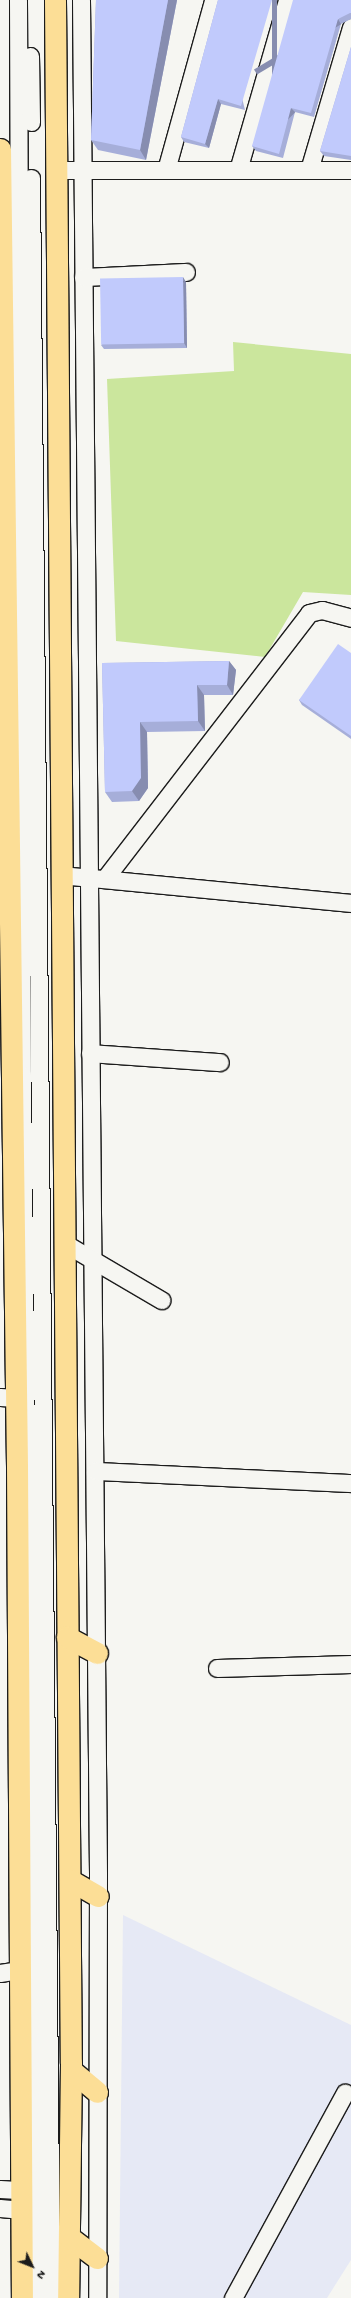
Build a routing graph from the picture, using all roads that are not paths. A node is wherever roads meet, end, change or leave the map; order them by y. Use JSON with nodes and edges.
{"nodes":[{"id":1,"x":18,"y":0,"type":"edge"},
{"id":2,"x":30,"y":0,"type":"edge"},
{"id":3,"x":55,"y":0,"type":"edge"},
{"id":4,"x":80,"y":0,"type":"edge"},
{"id":5,"x":213,"y":0,"type":"edge"},
{"id":6,"x":287,"y":0,"type":"edge"},
{"id":7,"x":351,"y":27,"type":"edge"},
{"id":8,"x":0,"y":149,"type":"edge"},
{"id":9,"x":58,"y":170,"type":"junction"},
{"id":10,"x":83,"y":170,"type":"junction"},
{"id":11,"x":166,"y":170,"type":"junction"},
{"id":12,"x":238,"y":170,"type":"junction"},
{"id":13,"x":309,"y":170,"type":"junction"},
{"id":14,"x":351,"y":170,"type":"edge"},
{"id":15,"x":186,"y":272,"type":"dead end"},
{"id":16,"x":83,"y":277,"type":"junction"},
{"id":17,"x":2,"y":487,"type":"edge"},
{"id":18,"x":351,"y":618,"type":"edge"},
{"id":19,"x":4,"y":694,"type":"edge"},
{"id":20,"x":5,"y":816,"type":"edge"},
{"id":21,"x":61,"y":875,"type":"junction"},
{"id":22,"x":88,"y":876,"type":"junction"},
{"id":23,"x":106,"y":877,"type":"junction"},
{"id":24,"x":351,"y":903,"type":"edge"},
{"id":25,"x":90,"y":1053,"type":"junction"},
{"id":26,"x":220,"y":1062,"type":"dead end"},
{"id":27,"x":64,"y":1243,"type":"junction"},
{"id":28,"x":94,"y":1264,"type":"junction"},
{"id":29,"x":161,"y":1300,"type":"dead end"},
{"id":30,"x":8,"y":1398,"type":"edge"},
{"id":31,"x":96,"y":1471,"type":"junction"},
{"id":32,"x":351,"y":1484,"type":"edge"},
{"id":33,"x":67,"y":1637,"type":"junction"},
{"id":34,"x":97,"y":1653,"type":"junction"},
{"id":35,"x":351,"y":1664,"type":"edge"},
{"id":36,"x":217,"y":1668,"type":"dead end"},
{"id":37,"x":70,"y":1880,"type":"junction"},
{"id":38,"x":98,"y":1896,"type":"junction"},
{"id":39,"x":20,"y":1970,"type":"junction"},
{"id":40,"x":0,"y":1973,"type":"edge"},
{"id":41,"x":71,"y":2070,"type":"junction"},
{"id":42,"x":98,"y":2092,"type":"junction"},
{"id":43,"x":345,"y":2093,"type":"dead end"},
{"id":44,"x":0,"y":2189,"type":"edge"},
{"id":45,"x":22,"y":2200,"type":"junction"},
{"id":46,"x":0,"y":2208,"type":"edge"},
{"id":47,"x":69,"y":2237,"type":"junction"},
{"id":48,"x":97,"y":2258,"type":"junction"},
{"id":49,"x":22,"y":2298,"type":"edge"},
{"id":50,"x":35,"y":2298,"type":"edge"},
{"id":51,"x":51,"y":2298,"type":"edge"},
{"id":52,"x":68,"y":2298,"type":"edge"},
{"id":53,"x":97,"y":2298,"type":"edge"},
{"id":54,"x":234,"y":2298,"type":"edge"}],
"edges":[{"from":1,"to":50,"type":"street"},
{"from":2,"to":51,"type":"street"},
{"from":3,"to":9,"type":"main road"},
{"from":4,"to":10,"type":"street"},
{"from":5,"to":11,"type":"street"},
{"from":6,"to":12,"type":"street"},
{"from":7,"to":13,"type":"street"},
{"from":8,"to":17,"type":"main road"},
{"from":9,"to":10,"type":"street"},
{"from":9,"to":21,"type":"main road"},
{"from":10,"to":11,"type":"street"},
{"from":10,"to":16,"type":"street"},
{"from":11,"to":12,"type":"street"},
{"from":12,"to":13,"type":"street"},
{"from":13,"to":14,"type":"street"},
{"from":15,"to":16,"type":"street"},
{"from":16,"to":22,"type":"street"},
{"from":17,"to":19,"type":"main road"},
{"from":18,"to":23,"type":"street"},
{"from":19,"to":20,"type":"main road"},
{"from":20,"to":30,"type":"main road"},
{"from":21,"to":22,"type":"street"},
{"from":21,"to":27,"type":"main road"},
{"from":22,"to":23,"type":"street"},
{"from":22,"to":25,"type":"street"},
{"from":23,"to":24,"type":"street"},
{"from":25,"to":26,"type":"street"},
{"from":25,"to":28,"type":"street"},
{"from":27,"to":28,"type":"street"},
{"from":27,"to":33,"type":"main road"},
{"from":28,"to":29,"type":"street"},
{"from":28,"to":31,"type":"street"},
{"from":30,"to":39,"type":"main road"},
{"from":31,"to":32,"type":"street"},
{"from":31,"to":34,"type":"street"},
{"from":33,"to":34,"type":"main road"},
{"from":33,"to":37,"type":"main road"},
{"from":34,"to":38,"type":"street"},
{"from":35,"to":36,"type":"street"},
{"from":37,"to":38,"type":"main road"},
{"from":37,"to":41,"type":"main road"},
{"from":38,"to":42,"type":"street"},
{"from":39,"to":40,"type":"street"},
{"from":39,"to":45,"type":"main road"},
{"from":41,"to":42,"type":"main road"},
{"from":41,"to":47,"type":"main road"},
{"from":42,"to":48,"type":"street"},
{"from":43,"to":54,"type":"street"},
{"from":44,"to":45,"type":"street"},
{"from":45,"to":46,"type":"street"},
{"from":45,"to":49,"type":"main road"},
{"from":47,"to":48,"type":"main road"},
{"from":47,"to":52,"type":"main road"},
{"from":48,"to":53,"type":"street"}]}
